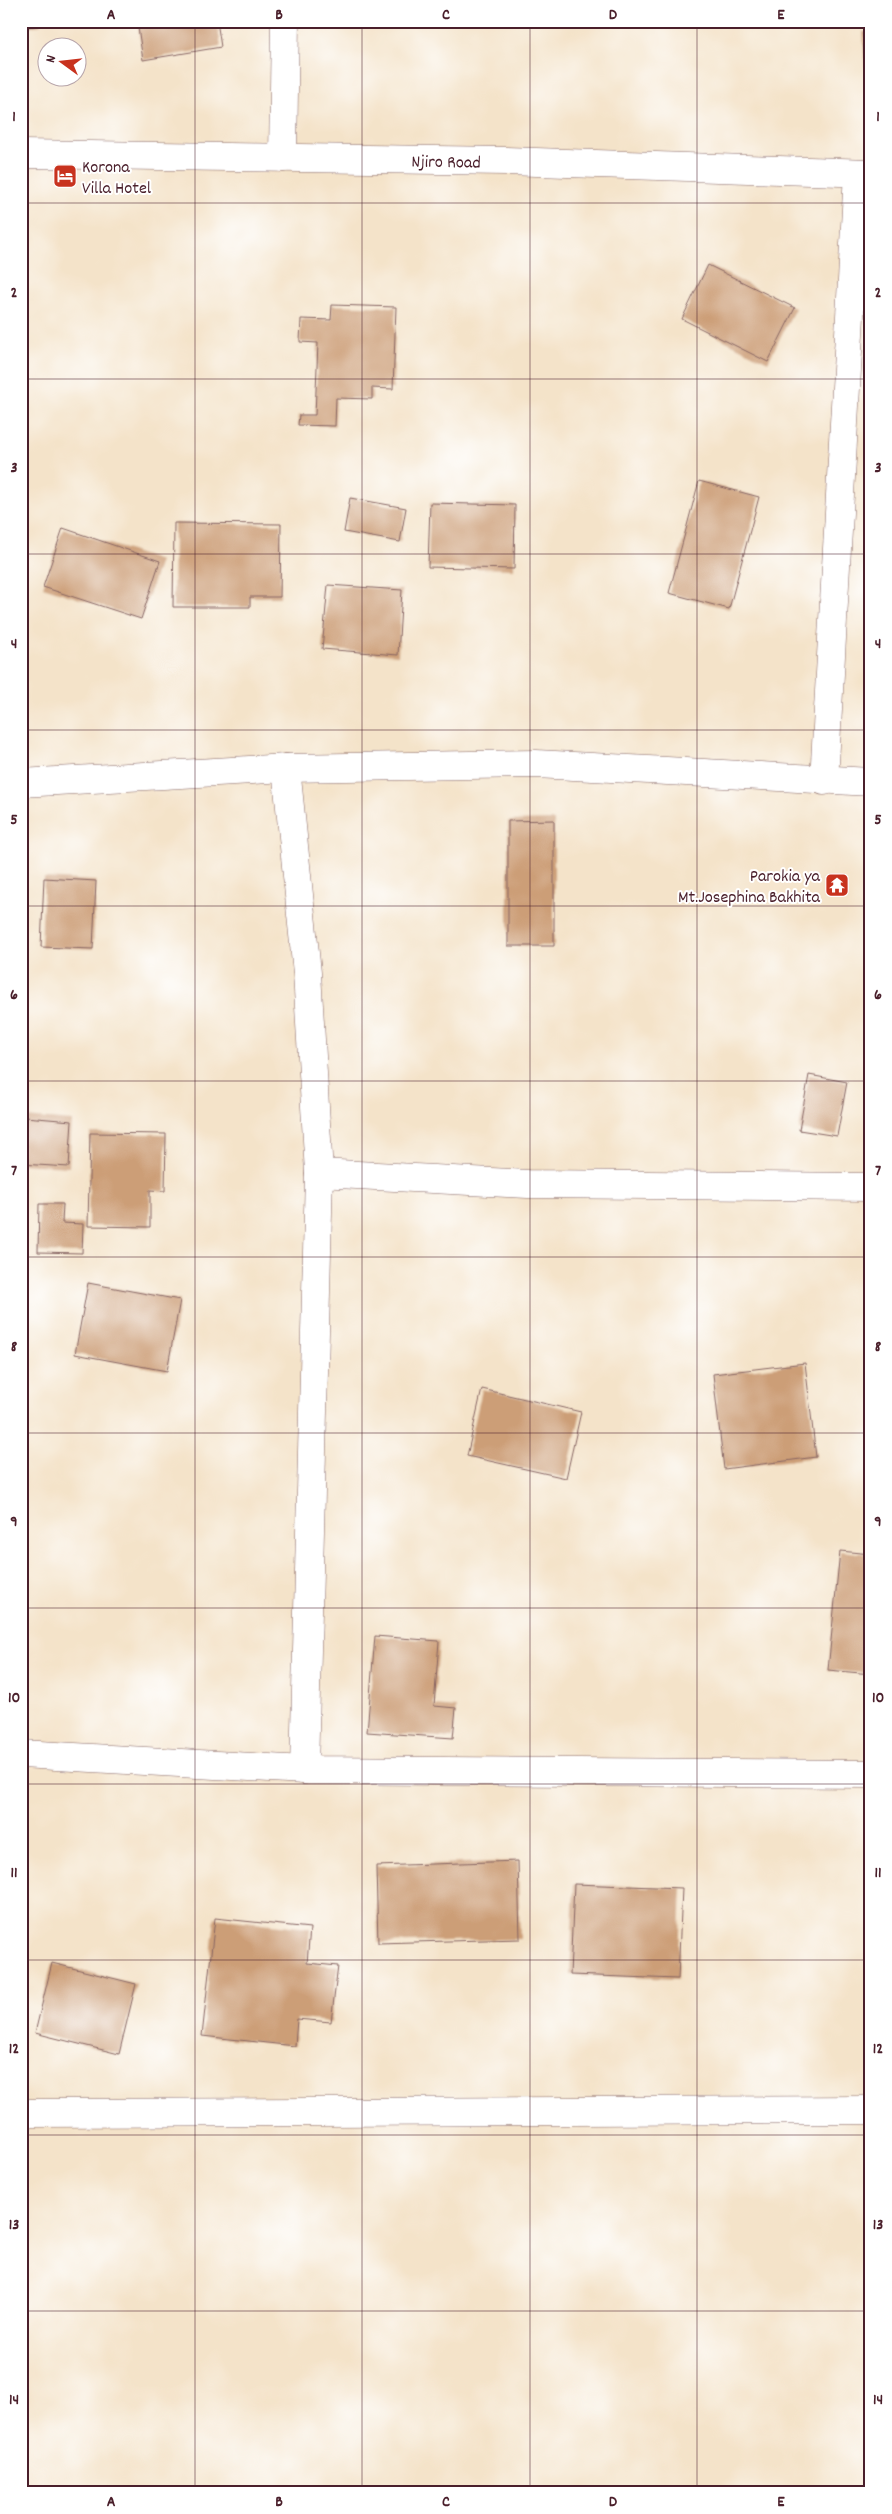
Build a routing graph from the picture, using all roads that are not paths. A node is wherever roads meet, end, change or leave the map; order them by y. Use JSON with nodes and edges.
{"nodes":[{"id":1,"x":285,"y":21,"type":"edge"},
{"id":2,"x":21,"y":154,"type":"edge"},
{"id":3,"x":283,"y":158,"type":"junction"},
{"id":4,"x":864,"y":173,"type":"edge"},
{"id":5,"x":286,"y":768,"type":"junction"},
{"id":6,"x":824,"y":781,"type":"junction"},
{"id":7,"x":871,"y":782,"type":"edge"},
{"id":8,"x":21,"y":783,"type":"edge"},
{"id":9,"x":318,"y":1173,"type":"junction"},
{"id":10,"x":871,"y":1187,"type":"edge"},
{"id":11,"x":21,"y":1754,"type":"edge"},
{"id":12,"x":304,"y":1770,"type":"junction"},
{"id":13,"x":871,"y":1774,"type":"edge"},
{"id":14,"x":871,"y":2110,"type":"edge"},
{"id":15,"x":21,"y":2113,"type":"edge"}],
"edges":[{"from":1,"to":3,"type":"street"},
{"from":2,"to":3,"type":"street","name":"Njiro Road"},
{"from":3,"to":4,"type":"street","name":"Njiro Road"},
{"from":4,"to":6,"type":"street"},
{"from":5,"to":6,"type":"street"},
{"from":5,"to":8,"type":"street"},
{"from":5,"to":9,"type":"street"},
{"from":6,"to":7,"type":"street"},
{"from":9,"to":10,"type":"street"},
{"from":9,"to":12,"type":"street"},
{"from":11,"to":12,"type":"street"},
{"from":12,"to":13,"type":"street"},
{"from":14,"to":15,"type":"street"}]}
